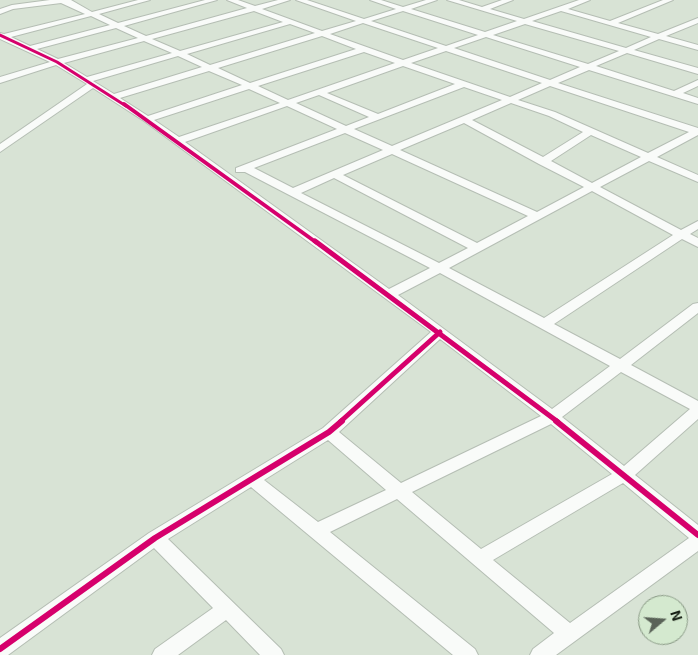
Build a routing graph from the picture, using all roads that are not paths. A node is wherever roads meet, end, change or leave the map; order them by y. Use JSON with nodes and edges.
{"nodes":[{"id":1,"x":65,"y":0,"type":"edge"},
{"id":2,"x":146,"y":0,"type":"edge"},
{"id":3,"x":213,"y":0,"type":"edge"},
{"id":4,"x":232,"y":0,"type":"edge"},
{"id":5,"x":286,"y":0,"type":"edge"},
{"id":6,"x":300,"y":0,"type":"edge"},
{"id":7,"x":374,"y":0,"type":"edge"},
{"id":8,"x":433,"y":0,"type":"edge"},
{"id":9,"x":451,"y":0,"type":"edge"},
{"id":10,"x":509,"y":0,"type":"edge"},
{"id":11,"x":586,"y":0,"type":"edge"},
{"id":12,"x":669,"y":0,"type":"edge"},
{"id":13,"x":0,"y":7,"type":"edge"},
{"id":14,"x":12,"y":7,"type":"junction"},
{"id":15,"x":255,"y":8,"type":"junction"},
{"id":16,"x":403,"y":9,"type":"junction"},
{"id":17,"x":482,"y":9,"type":"junction"},
{"id":18,"x":560,"y":9,"type":"junction"},
{"id":19,"x":0,"y":12,"type":"edge"},
{"id":20,"x":92,"y":14,"type":"junction"},
{"id":21,"x":698,"y":20,"type":"edge"},
{"id":22,"x":363,"y":21,"type":"junction"},
{"id":23,"x":524,"y":21,"type":"junction"},
{"id":24,"x":291,"y":22,"type":"junction"},
{"id":25,"x":611,"y":23,"type":"junction"},
{"id":26,"x":118,"y":26,"type":"junction"},
{"id":27,"x":322,"y":33,"type":"junction"},
{"id":28,"x":485,"y":35,"type":"junction"},
{"id":29,"x":1,"y":36,"type":"edge"},
{"id":30,"x":659,"y":36,"type":"junction"},
{"id":31,"x":146,"y":38,"type":"junction"},
{"id":32,"x":698,"y":48,"type":"edge"},
{"id":33,"x":29,"y":49,"type":"junction"},
{"id":34,"x":364,"y":49,"type":"junction"},
{"id":35,"x":445,"y":49,"type":"junction"},
{"id":36,"x":626,"y":50,"type":"junction"},
{"id":37,"x":179,"y":54,"type":"junction"},
{"id":38,"x":57,"y":62,"type":"junction"},
{"id":39,"x":402,"y":63,"type":"junction"},
{"id":40,"x":587,"y":67,"type":"junction"},
{"id":41,"x":210,"y":68,"type":"junction"},
{"id":42,"x":698,"y":71,"type":"edge"},
{"id":43,"x":0,"y":80,"type":"edge"},
{"id":44,"x":90,"y":82,"type":"junction"},
{"id":45,"x":698,"y":82,"type":"edge"},
{"id":46,"x":549,"y":83,"type":"junction"},
{"id":47,"x":463,"y":84,"type":"junction"},
{"id":48,"x":250,"y":86,"type":"junction"},
{"id":49,"x":318,"y":92,"type":"junction"},
{"id":50,"x":674,"y":94,"type":"junction"},
{"id":51,"x":113,"y":96,"type":"junction"},
{"id":52,"x":513,"y":99,"type":"junction"},
{"id":53,"x":698,"y":101,"type":"edge"},
{"id":54,"x":287,"y":103,"type":"junction"},
{"id":55,"x":378,"y":117,"type":"junction"},
{"id":56,"x":147,"y":119,"type":"junction"},
{"id":57,"x":463,"y":119,"type":"junction"},
{"id":58,"x":346,"y":130,"type":"junction"},
{"id":59,"x":591,"y":131,"type":"junction"},
{"id":60,"x":698,"y":131,"type":"edge"},
{"id":61,"x":178,"y":141,"type":"junction"},
{"id":62,"x":0,"y":149,"type":"edge"},
{"id":63,"x":391,"y":150,"type":"junction"},
{"id":64,"x":648,"y":157,"type":"junction"},
{"id":65,"x":543,"y":162,"type":"junction"},
{"id":66,"x":245,"y":168,"type":"junction"},
{"id":67,"x":334,"y":174,"type":"junction"},
{"id":68,"x":225,"y":176,"type":"junction"},
{"id":69,"x":698,"y":179,"type":"edge"},
{"id":70,"x":592,"y":187,"type":"junction"},
{"id":71,"x":291,"y":193,"type":"junction"},
{"id":72,"x":537,"y":216,"type":"junction"},
{"id":73,"x":698,"y":224,"type":"edge"},
{"id":74,"x":682,"y":234,"type":"junction"},
{"id":75,"x":698,"y":243,"type":"edge"},
{"id":76,"x":477,"y":248,"type":"junction"},
{"id":77,"x":440,"y":268,"type":"junction"},
{"id":78,"x":390,"y":294,"type":"junction"},
{"id":79,"x":698,"y":307,"type":"edge"},
{"id":80,"x":544,"y":324,"type":"junction"},
{"id":81,"x":440,"y":332,"type":"junction"},
{"id":82,"x":621,"y":365,"type":"junction"},
{"id":83,"x":698,"y":407,"type":"edge"},
{"id":84,"x":698,"y":411,"type":"edge"},
{"id":85,"x":552,"y":417,"type":"junction"},
{"id":86,"x":329,"y":432,"type":"junction"},
{"id":87,"x":624,"y":475,"type":"junction"},
{"id":88,"x":252,"y":479,"type":"junction"},
{"id":89,"x":399,"y":491,"type":"junction"},
{"id":90,"x":316,"y":531,"type":"junction"},
{"id":91,"x":698,"y":534,"type":"edge"},
{"id":92,"x":155,"y":538,"type":"junction"},
{"id":93,"x":698,"y":540,"type":"edge"},
{"id":94,"x":479,"y":559,"type":"junction"},
{"id":95,"x":227,"y":609,"type":"junction"},
{"id":96,"x":569,"y":634,"type":"junction"},
{"id":97,"x":0,"y":649,"type":"edge"},
{"id":98,"x":162,"y":655,"type":"edge"},
{"id":99,"x":274,"y":655,"type":"edge"},
{"id":100,"x":468,"y":655,"type":"edge"},
{"id":101,"x":540,"y":655,"type":"edge"}],
"edges":[{"from":1,"to":14,"type":"street"},
{"from":1,"to":20,"type":"street"},
{"from":2,"to":20,"type":"street"},
{"from":3,"to":26,"type":"street"},
{"from":4,"to":15,"type":"street"},
{"from":5,"to":15,"type":"street"},
{"from":6,"to":22,"type":"street"},
{"from":7,"to":16,"type":"street"},
{"from":8,"to":16,"type":"street"},
{"from":9,"to":17,"type":"street"},
{"from":10,"to":17,"type":"street"},
{"from":11,"to":18,"type":"street"},
{"from":12,"to":25,"type":"street"},
{"from":13,"to":14,"type":"street"},
{"from":14,"to":19,"type":"street"},
{"from":15,"to":24,"type":"street"},
{"from":15,"to":31,"type":"street"},
{"from":16,"to":22,"type":"street"},
{"from":16,"to":28,"type":"street"},
{"from":17,"to":23,"type":"street"},
{"from":18,"to":23,"type":"street"},
{"from":18,"to":25,"type":"street"},
{"from":20,"to":26,"type":"street"},
{"from":20,"to":29,"type":"street"},
{"from":21,"to":30,"type":"street"},
{"from":22,"to":27,"type":"street"},
{"from":22,"to":35,"type":"street"},
{"from":23,"to":28,"type":"street"},
{"from":23,"to":36,"type":"street"},
{"from":24,"to":27,"type":"street"},
{"from":24,"to":37,"type":"street"},
{"from":25,"to":30,"type":"street"},
{"from":26,"to":31,"type":"street"},
{"from":26,"to":33,"type":"street"},
{"from":27,"to":34,"type":"street"},
{"from":27,"to":41,"type":"street"},
{"from":28,"to":35,"type":"street"},
{"from":28,"to":40,"type":"street"},
{"from":29,"to":33,"type":"street"},
{"from":30,"to":32,"type":"street"},
{"from":30,"to":36,"type":"street"},
{"from":31,"to":37,"type":"street"},
{"from":31,"to":38,"type":"street"},
{"from":33,"to":38,"type":"street"},
{"from":34,"to":39,"type":"street"},
{"from":34,"to":48,"type":"street"},
{"from":35,"to":39,"type":"street"},
{"from":35,"to":46,"type":"street"},
{"from":36,"to":40,"type":"street"},
{"from":36,"to":42,"type":"street"},
{"from":37,"to":41,"type":"street"},
{"from":37,"to":44,"type":"street"},
{"from":38,"to":43,"type":"street"},
{"from":38,"to":44,"type":"street"},
{"from":39,"to":47,"type":"street"},
{"from":39,"to":49,"type":"street"},
{"from":40,"to":46,"type":"street"},
{"from":40,"to":50,"type":"street"},
{"from":41,"to":48,"type":"street"},
{"from":41,"to":51,"type":"street"},
{"from":44,"to":51,"type":"street"},
{"from":44,"to":62,"type":"street"},
{"from":45,"to":50,"type":"street"},
{"from":46,"to":52,"type":"street"},
{"from":46,"to":60,"type":"street"},
{"from":47,"to":52,"type":"street"},
{"from":47,"to":55,"type":"street"},
{"from":48,"to":54,"type":"street"},
{"from":48,"to":56,"type":"street"},
{"from":49,"to":54,"type":"street"},
{"from":49,"to":55,"type":"street"},
{"from":50,"to":53,"type":"street"},
{"from":51,"to":56,"type":"street"},
{"from":52,"to":57,"type":"street"},
{"from":52,"to":59,"type":"street"},
{"from":54,"to":58,"type":"street"},
{"from":54,"to":61,"type":"street"},
{"from":55,"to":58,"type":"street"},
{"from":56,"to":61,"type":"street"},
{"from":57,"to":63,"type":"street"},
{"from":57,"to":65,"type":"street"},
{"from":58,"to":63,"type":"street"},
{"from":58,"to":66,"type":"street"},
{"from":59,"to":64,"type":"street"},
{"from":59,"to":65,"type":"street"},
{"from":60,"to":64,"type":"street"},
{"from":61,"to":68,"type":"street"},
{"from":63,"to":67,"type":"street"},
{"from":63,"to":72,"type":"street"},
{"from":64,"to":69,"type":"street"},
{"from":64,"to":70,"type":"street"},
{"from":65,"to":70,"type":"street"},
{"from":66,"to":68,"type":"street"},
{"from":66,"to":71,"type":"street"},
{"from":67,"to":71,"type":"street"},
{"from":67,"to":76,"type":"street"},
{"from":68,"to":78,"type":"street"},
{"from":70,"to":72,"type":"street"},
{"from":70,"to":74,"type":"street"},
{"from":71,"to":77,"type":"street"},
{"from":72,"to":76,"type":"street"},
{"from":73,"to":74,"type":"street"},
{"from":74,"to":75,"type":"street"},
{"from":74,"to":80,"type":"street"},
{"from":76,"to":77,"type":"street"},
{"from":77,"to":78,"type":"street"},
{"from":77,"to":80,"type":"street"},
{"from":78,"to":81,"type":"street"},
{"from":79,"to":82,"type":"street"},
{"from":80,"to":82,"type":"street"},
{"from":81,"to":85,"type":"street"},
{"from":81,"to":86,"type":"street"},
{"from":82,"to":83,"type":"street"},
{"from":82,"to":85,"type":"street"},
{"from":84,"to":87,"type":"street"},
{"from":85,"to":87,"type":"street"},
{"from":85,"to":89,"type":"street"},
{"from":86,"to":88,"type":"street"},
{"from":86,"to":89,"type":"street"},
{"from":87,"to":91,"type":"street"},
{"from":87,"to":94,"type":"street"},
{"from":88,"to":90,"type":"street"},
{"from":88,"to":92,"type":"street"},
{"from":89,"to":90,"type":"street"},
{"from":89,"to":94,"type":"street"},
{"from":90,"to":100,"type":"street"},
{"from":92,"to":95,"type":"street"},
{"from":92,"to":97,"type":"street"},
{"from":93,"to":96,"type":"street"},
{"from":94,"to":96,"type":"street"},
{"from":95,"to":98,"type":"street"},
{"from":95,"to":99,"type":"street"},
{"from":96,"to":101,"type":"street"}]}
